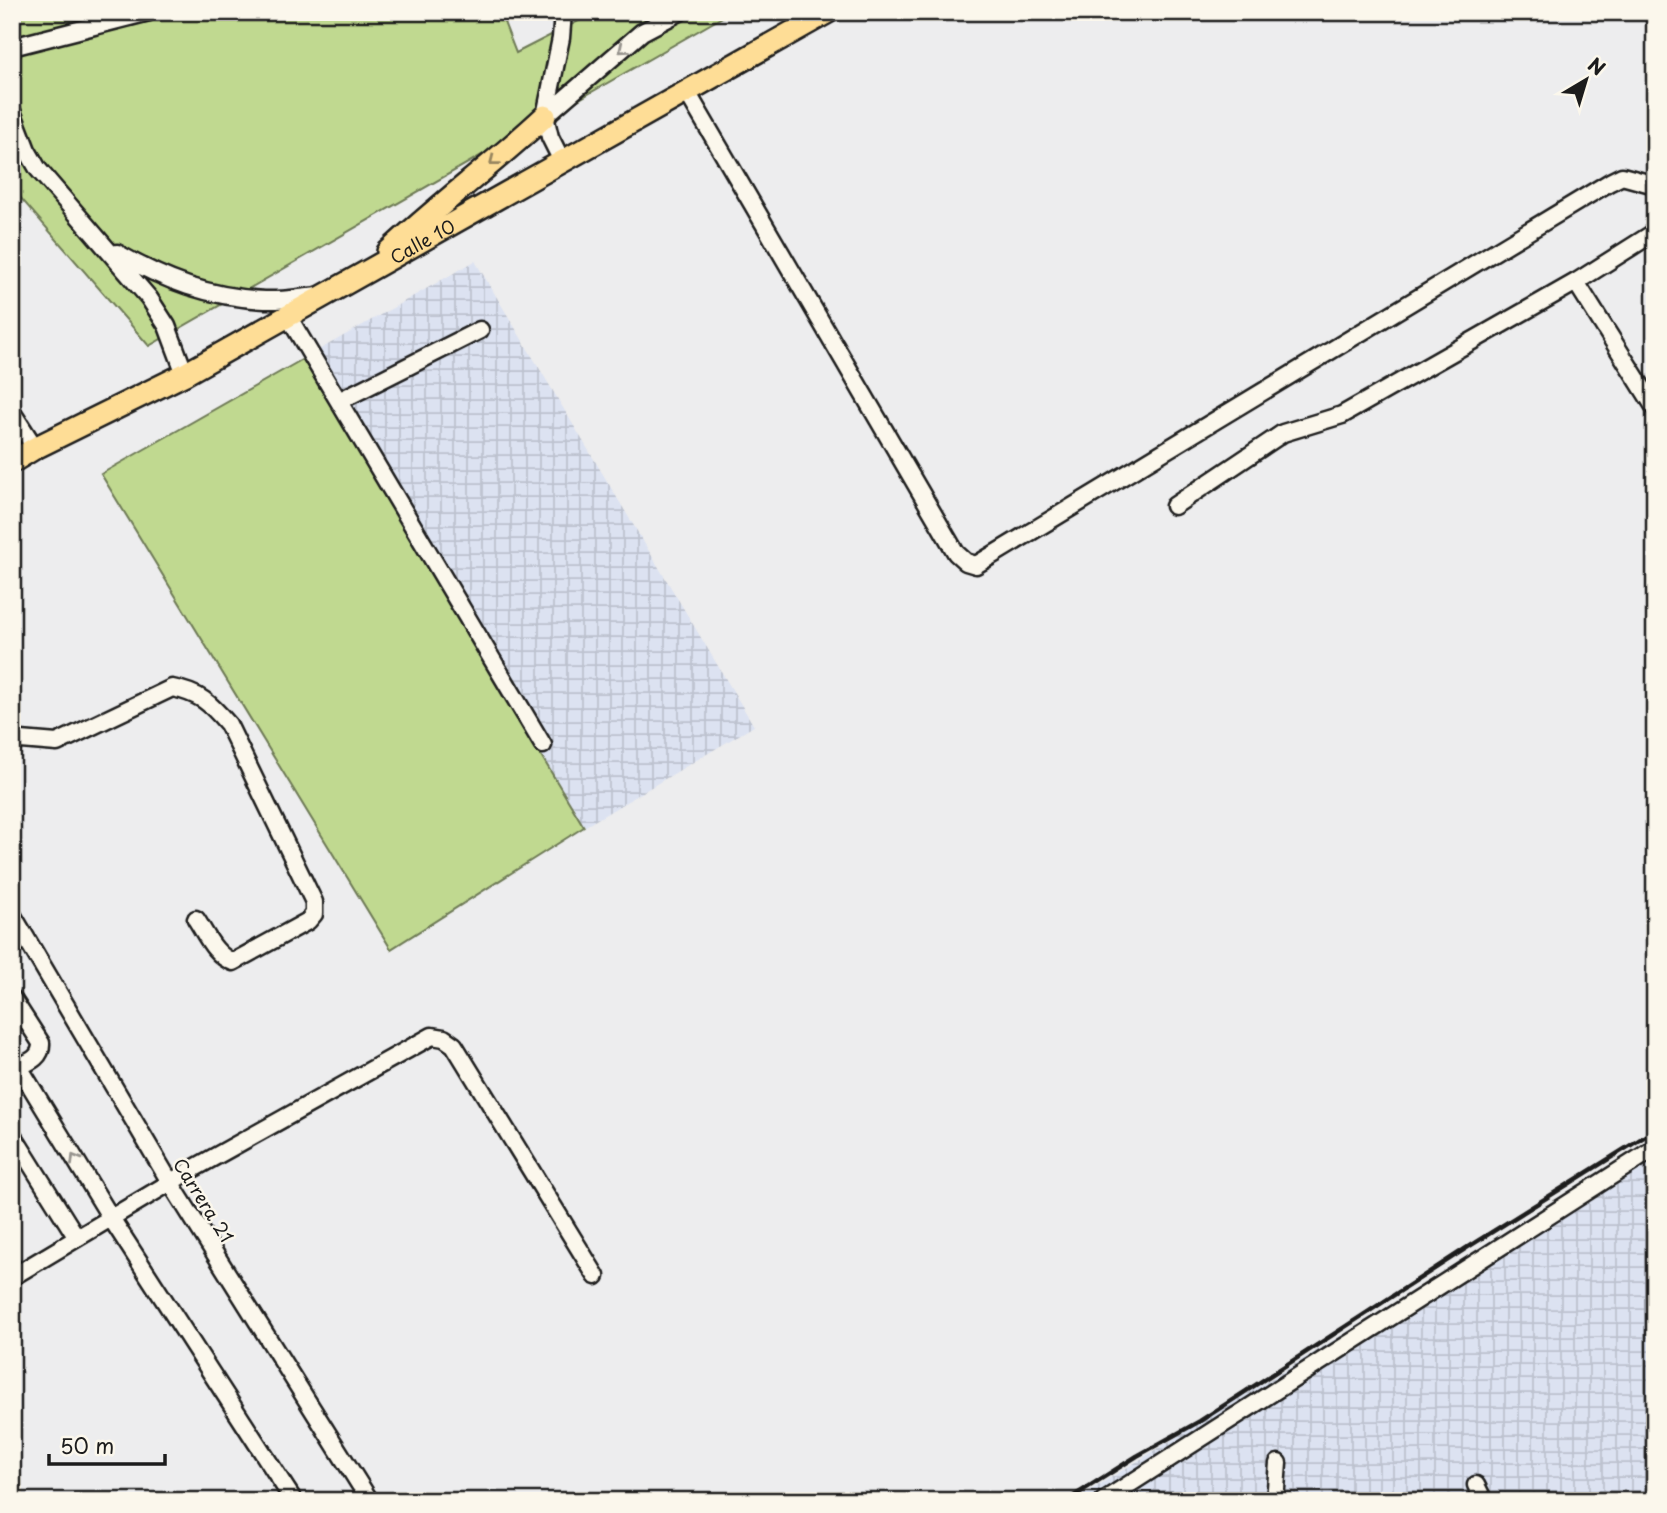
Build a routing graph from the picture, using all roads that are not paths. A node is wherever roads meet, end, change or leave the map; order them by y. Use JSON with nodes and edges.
{"nodes":[{"id":1,"x":80,"y":12,"type":"edge"},
{"id":2,"x":149,"y":12,"type":"edge"},
{"id":3,"x":563,"y":12,"type":"edge"},
{"id":4,"x":680,"y":12,"type":"edge"},
{"id":5,"x":828,"y":12,"type":"edge"},
{"id":6,"x":83,"y":29,"type":"junction"},
{"id":7,"x":12,"y":47,"type":"edge"},
{"id":8,"x":687,"y":92,"type":"junction"},
{"id":9,"x":12,"y":111,"type":"edge"},
{"id":10,"x":545,"y":116,"type":"junction"},
{"id":11,"x":563,"y":163,"type":"junction"},
{"id":12,"x":1655,"y":185,"type":"edge"},
{"id":13,"x":1655,"y":232,"type":"edge"},
{"id":14,"x":105,"y":247,"type":"junction"},
{"id":15,"x":365,"y":275,"type":"junction"},
{"id":16,"x":1576,"y":282,"type":"junction"},
{"id":17,"x":323,"y":296,"type":"junction"},
{"id":18,"x":288,"y":316,"type":"junction"},
{"id":19,"x":480,"y":330,"type":"dead end"},
{"id":20,"x":185,"y":374,"type":"junction"},
{"id":21,"x":339,"y":401,"type":"junction"},
{"id":22,"x":1655,"y":408,"type":"edge"},
{"id":23,"x":12,"y":412,"type":"edge"},
{"id":24,"x":35,"y":448,"type":"junction"},
{"id":25,"x":12,"y":462,"type":"edge"},
{"id":26,"x":1174,"y":506,"type":"dead end"},
{"id":27,"x":12,"y":744,"type":"edge"},
{"id":28,"x":543,"y":745,"type":"dead end"},
{"id":29,"x":12,"y":914,"type":"edge"},
{"id":30,"x":197,"y":919,"type":"dead end"},
{"id":31,"x":12,"y":998,"type":"edge"},
{"id":32,"x":15,"y":1068,"type":"edge"},
{"id":33,"x":12,"y":1134,"type":"edge"},
{"id":34,"x":1655,"y":1148,"type":"edge"},
{"id":35,"x":170,"y":1182,"type":"junction"},
{"id":36,"x":111,"y":1218,"type":"junction"},
{"id":37,"x":76,"y":1238,"type":"junction"},
{"id":38,"x":596,"y":1276,"type":"dead end"},
{"id":39,"x":12,"y":1277,"type":"edge"},
{"id":40,"x":1278,"y":1463,"type":"dead end"},
{"id":41,"x":1476,"y":1485,"type":"dead end"},
{"id":42,"x":294,"y":1501,"type":"edge"},
{"id":43,"x":370,"y":1501,"type":"edge"},
{"id":44,"x":1103,"y":1501,"type":"edge"},
{"id":45,"x":1275,"y":1501,"type":"edge"},
{"id":46,"x":1484,"y":1501,"type":"edge"}],
"edges":[{"from":1,"to":6,"type":"street"},
{"from":2,"to":6,"type":"street"},
{"from":3,"to":10,"type":"street"},
{"from":4,"to":10,"type":"street","one_way":true},
{"from":5,"to":8,"type":"main road","name":"Calle 10"},
{"from":6,"to":7,"type":"street"},
{"from":8,"to":11,"type":"main road","name":"Calle 10"},
{"from":8,"to":12,"type":"street"},
{"from":9,"to":14,"type":"street"},
{"from":10,"to":11,"type":"street"},
{"from":10,"to":15,"type":"main road","one_way":true},
{"from":11,"to":15,"type":"main road","name":"Calle 10"},
{"from":13,"to":16,"type":"street"},
{"from":14,"to":17,"type":"street"},
{"from":14,"to":20,"type":"street"},
{"from":15,"to":17,"type":"main road","name":"Calle 10"},
{"from":16,"to":22,"type":"street"},
{"from":16,"to":26,"type":"street"},
{"from":17,"to":18,"type":"main road","name":"Calle 10"},
{"from":18,"to":20,"type":"main road","name":"Calle 10"},
{"from":18,"to":21,"type":"street"},
{"from":19,"to":21,"type":"street"},
{"from":20,"to":24,"type":"main road","name":"Calle 10"},
{"from":21,"to":28,"type":"street"},
{"from":23,"to":24,"type":"street"},
{"from":24,"to":25,"type":"main road","name":"Calle 10"},
{"from":27,"to":30,"type":"street"},
{"from":29,"to":35,"type":"street","name":"Carrera 21"},
{"from":31,"to":32,"type":"street"},
{"from":36,"to":32,"type":"street","one_way":true},
{"from":33,"to":37,"type":"street"},
{"from":34,"to":44,"type":"street"},
{"from":35,"to":36,"type":"street"},
{"from":35,"to":38,"type":"street"},
{"from":35,"to":43,"type":"street","name":"Carrera 21"},
{"from":36,"to":37,"type":"street"},
{"from":36,"to":42,"type":"street"},
{"from":37,"to":39,"type":"street"},
{"from":40,"to":45,"type":"street"},
{"from":41,"to":46,"type":"street"}]}
